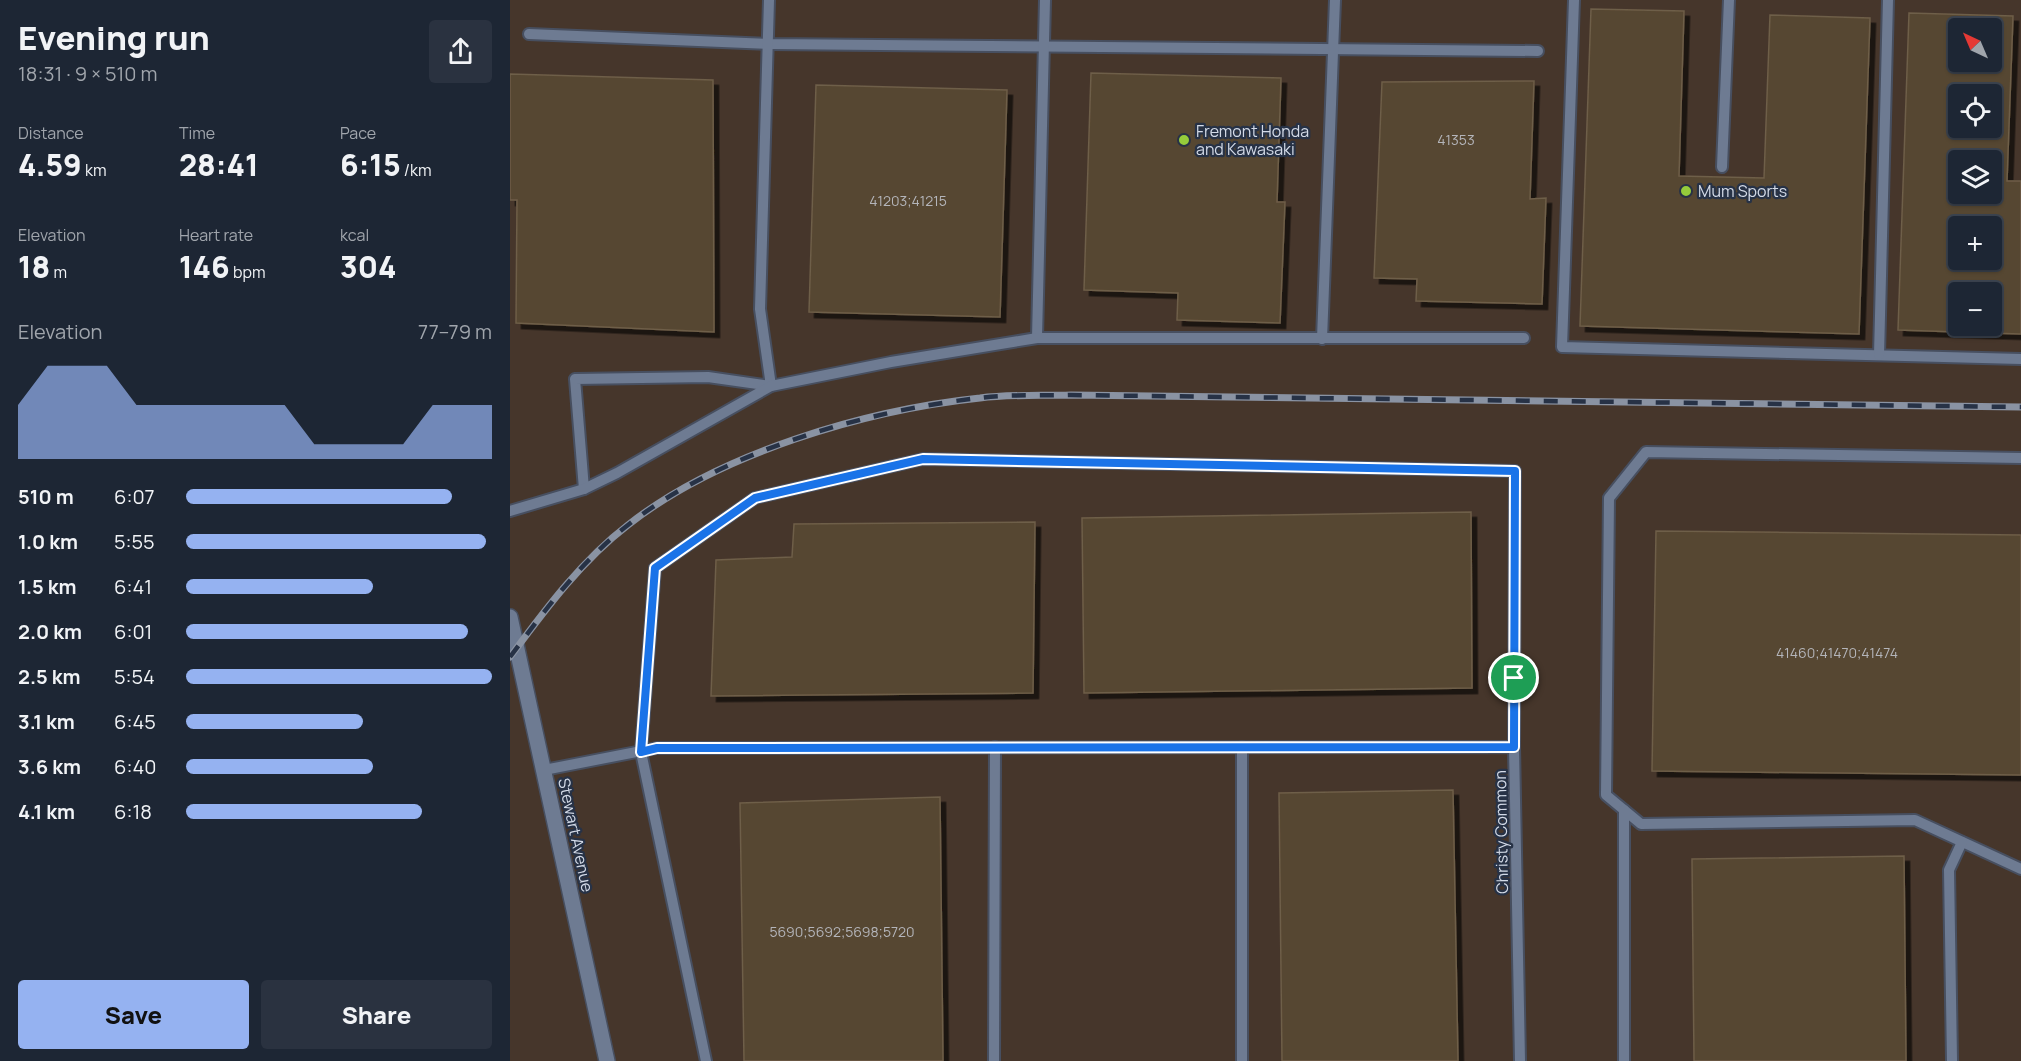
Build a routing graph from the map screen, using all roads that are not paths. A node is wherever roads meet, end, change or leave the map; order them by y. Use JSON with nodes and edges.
{"nodes":[{"id":1,"x":769,"y":0,"type":"edge"},
{"id":2,"x":1045,"y":0,"type":"edge"},
{"id":3,"x":1335,"y":0,"type":"edge"},
{"id":4,"x":1574,"y":0,"type":"edge"},
{"id":5,"x":1729,"y":0,"type":"edge"},
{"id":6,"x":1888,"y":0,"type":"edge"},
{"id":7,"x":529,"y":34,"type":"dead end"},
{"id":8,"x":768,"y":44,"type":"junction"},
{"id":9,"x":1042,"y":47,"type":"junction"},
{"id":10,"x":1332,"y":51,"type":"junction"},
{"id":11,"x":1538,"y":51,"type":"dead end"},
{"id":12,"x":1722,"y":167,"type":"dead end"},
{"id":13,"x":1037,"y":338,"type":"junction"},
{"id":14,"x":1524,"y":338,"type":"dead end"},
{"id":15,"x":1322,"y":339,"type":"junction"},
{"id":16,"x":1879,"y":356,"type":"junction"},
{"id":17,"x":2021,"y":359,"type":"edge"},
{"id":18,"x":771,"y":386,"type":"junction"},
{"id":19,"x":2021,"y":458,"type":"edge"},
{"id":20,"x":584,"y":489,"type":"junction"},
{"id":21,"x":510,"y":511,"type":"edge"},
{"id":22,"x":510,"y":616,"type":"edge"},
{"id":23,"x":995,"y":747,"type":"junction"},
{"id":24,"x":1242,"y":747,"type":"junction"},
{"id":25,"x":1514,"y":747,"type":"junction"},
{"id":26,"x":641,"y":752,"type":"junction"},
{"id":27,"x":544,"y":770,"type":"junction"},
{"id":28,"x":1624,"y":810,"type":"junction"},
{"id":29,"x":1962,"y":842,"type":"junction"},
{"id":30,"x":2021,"y":869,"type":"edge"},
{"id":31,"x":607,"y":1061,"type":"edge"},
{"id":32,"x":706,"y":1061,"type":"edge"},
{"id":33,"x":994,"y":1061,"type":"edge"},
{"id":34,"x":1242,"y":1061,"type":"edge"},
{"id":35,"x":1520,"y":1061,"type":"edge"},
{"id":36,"x":1624,"y":1061,"type":"edge"},
{"id":37,"x":1952,"y":1061,"type":"edge"}],
"edges":[{"from":1,"to":8,"type":"lane"},
{"from":2,"to":9,"type":"lane"},
{"from":3,"to":10,"type":"lane"},
{"from":4,"to":16,"type":"lane"},
{"from":5,"to":12,"type":"lane"},
{"from":6,"to":16,"type":"lane"},
{"from":7,"to":8,"type":"lane"},
{"from":8,"to":9,"type":"lane"},
{"from":8,"to":18,"type":"lane"},
{"from":9,"to":10,"type":"lane"},
{"from":9,"to":13,"type":"lane"},
{"from":10,"to":11,"type":"lane"},
{"from":10,"to":15,"type":"lane"},
{"from":13,"to":15,"type":"lane"},
{"from":13,"to":18,"type":"lane"},
{"from":14,"to":15,"type":"lane"},
{"from":16,"to":17,"type":"lane"},
{"from":18,"to":20,"type":"lane"},
{"from":18,"to":20,"type":"lane"},
{"from":19,"to":28,"type":"lane"},
{"from":20,"to":21,"type":"lane"},
{"from":22,"to":27,"type":"street","name":"Stewart Avenue"},
{"from":23,"to":24,"type":"lane","name":"Christy Common"},
{"from":23,"to":26,"type":"lane","name":"Christy Common"},
{"from":23,"to":33,"type":"lane"},
{"from":24,"to":25,"type":"lane","name":"Christy Common"},
{"from":24,"to":34,"type":"lane"},
{"from":25,"to":26,"type":"lane"},
{"from":25,"to":35,"type":"lane","name":"Christy Common"},
{"from":26,"to":27,"type":"lane","name":"Christy Common"},
{"from":26,"to":32,"type":"lane"},
{"from":27,"to":31,"type":"street","name":"Stewart Avenue"},
{"from":28,"to":29,"type":"lane"},
{"from":28,"to":36,"type":"lane"},
{"from":29,"to":30,"type":"lane"},
{"from":29,"to":37,"type":"lane"}]}
